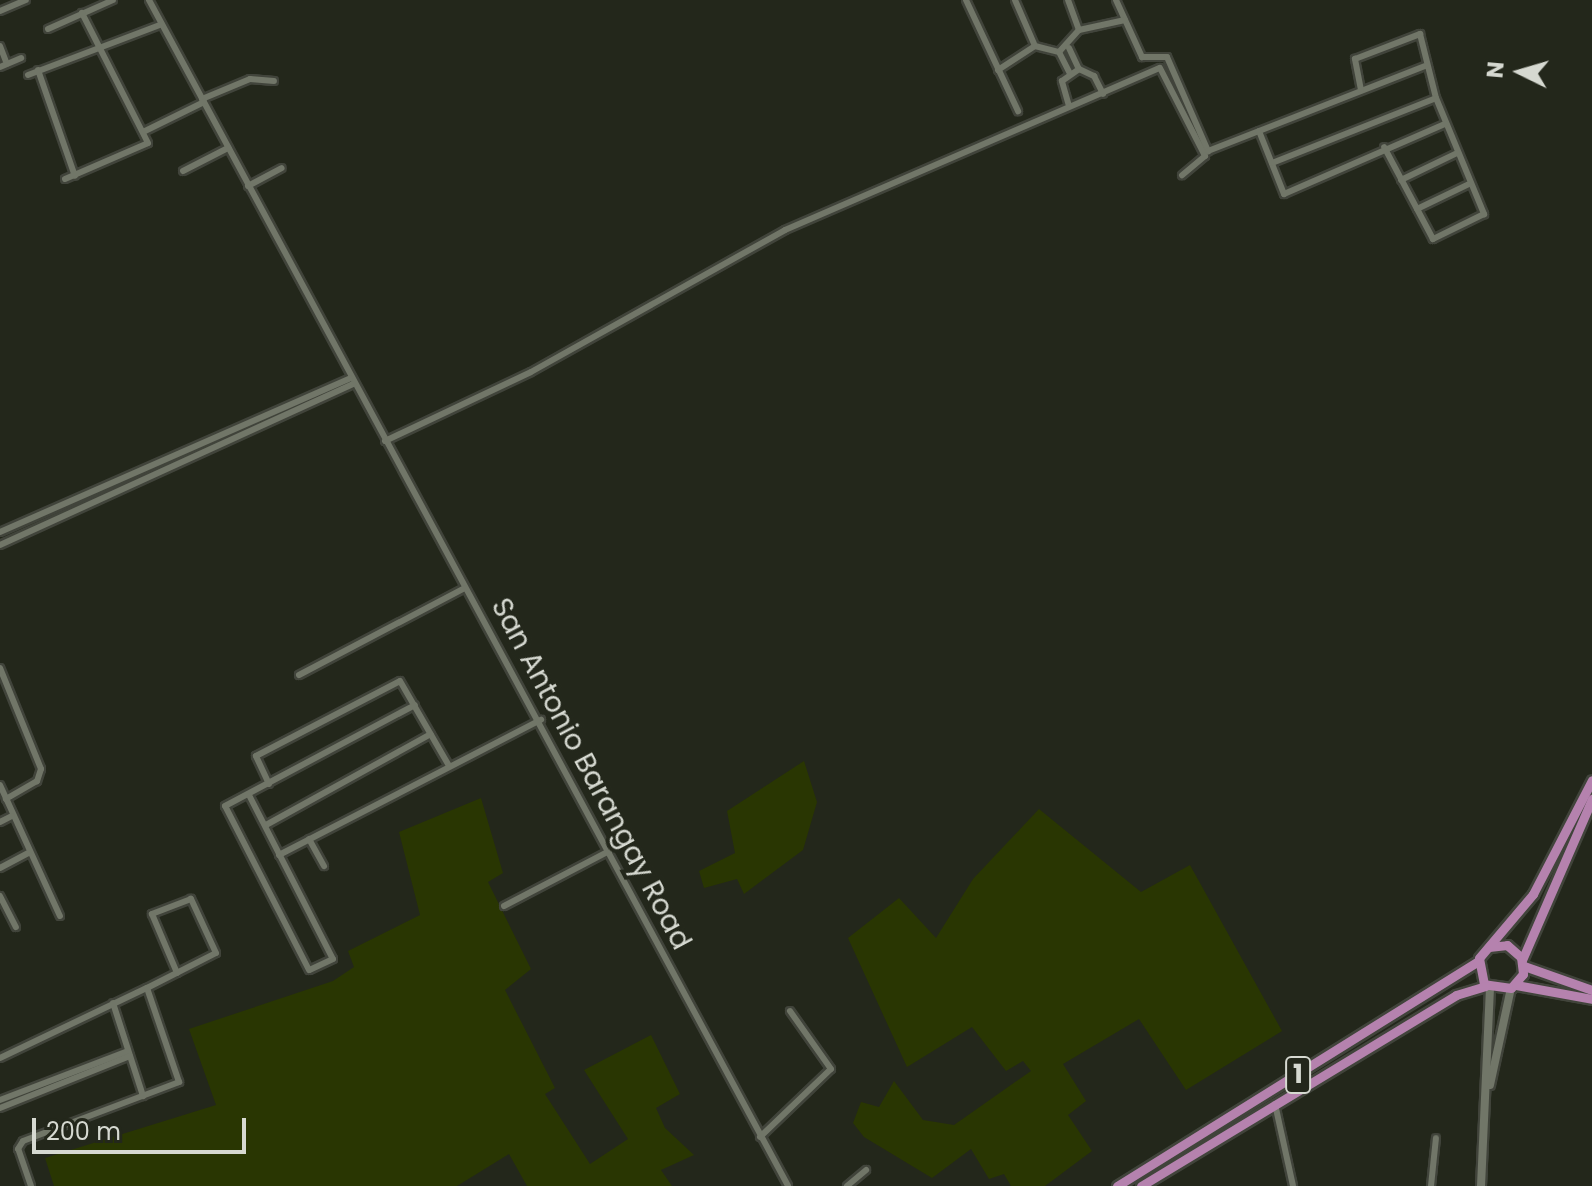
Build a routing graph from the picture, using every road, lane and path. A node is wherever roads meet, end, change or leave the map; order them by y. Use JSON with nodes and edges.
{"nodes":[{"id":1,"x":26,"y":0,"type":"edge"},
{"id":2,"x":113,"y":0,"type":"edge"},
{"id":3,"x":149,"y":0,"type":"edge"},
{"id":4,"x":966,"y":0,"type":"edge"},
{"id":5,"x":1015,"y":0,"type":"edge"},
{"id":6,"x":1068,"y":0,"type":"edge"},
{"id":7,"x":1116,"y":0,"type":"edge"},
{"id":8,"x":14,"y":2,"type":"edge"},
{"id":9,"x":0,"y":11,"type":"edge"},
{"id":10,"x":82,"y":13,"type":"junction"},
{"id":11,"x":1125,"y":20,"type":"junction"},
{"id":12,"x":162,"y":24,"type":"junction"},
{"id":13,"x":48,"y":29,"type":"dead end"},
{"id":14,"x":1079,"y":30,"type":"junction"},
{"id":15,"x":96,"y":45,"type":"junction"},
{"id":16,"x":0,"y":46,"type":"edge"},
{"id":17,"x":1035,"y":46,"type":"junction"},
{"id":18,"x":1069,"y":48,"type":"junction"},
{"id":19,"x":1059,"y":52,"type":"junction"},
{"id":20,"x":21,"y":58,"type":"dead end"},
{"id":21,"x":4,"y":65,"type":"edge"},
{"id":22,"x":1425,"y":66,"type":"junction"},
{"id":23,"x":1079,"y":69,"type":"junction"},
{"id":24,"x":38,"y":70,"type":"junction"},
{"id":25,"x":998,"y":70,"type":"junction"},
{"id":26,"x":1070,"y":74,"type":"junction"},
{"id":27,"x":28,"y":75,"type":"dead end"},
{"id":28,"x":274,"y":81,"type":"dead end"},
{"id":29,"x":1361,"y":90,"type":"junction"},
{"id":30,"x":1103,"y":94,"type":"junction"},
{"id":31,"x":1436,"y":98,"type":"junction"},
{"id":32,"x":203,"y":100,"type":"junction"},
{"id":33,"x":1069,"y":106,"type":"junction"},
{"id":34,"x":1018,"y":111,"type":"dead end"},
{"id":35,"x":1445,"y":124,"type":"junction"},
{"id":36,"x":1259,"y":131,"type":"junction"},
{"id":37,"x":143,"y":132,"type":"junction"},
{"id":38,"x":1384,"y":147,"type":"junction"},
{"id":39,"x":228,"y":148,"type":"junction"},
{"id":40,"x":1457,"y":153,"type":"junction"},
{"id":41,"x":1272,"y":163,"type":"junction"},
{"id":42,"x":282,"y":168,"type":"dead end"},
{"id":43,"x":183,"y":171,"type":"dead end"},
{"id":44,"x":1182,"y":175,"type":"dead end"},
{"id":45,"x":75,"y":176,"type":"junction"},
{"id":46,"x":65,"y":179,"type":"dead end"},
{"id":47,"x":1401,"y":180,"type":"junction"},
{"id":48,"x":1469,"y":184,"type":"junction"},
{"id":49,"x":248,"y":186,"type":"junction"},
{"id":50,"x":1417,"y":209,"type":"junction"},
{"id":51,"x":352,"y":381,"type":"junction"},
{"id":52,"x":385,"y":441,"type":"junction"},
{"id":53,"x":0,"y":532,"type":"edge"},
{"id":54,"x":0,"y":545,"type":"edge"},
{"id":55,"x":465,"y":588,"type":"junction"},
{"id":56,"x":0,"y":668,"type":"edge"},
{"id":57,"x":299,"y":675,"type":"dead end"},
{"id":58,"x":415,"y":705,"type":"junction"},
{"id":59,"x":541,"y":720,"type":"junction"},
{"id":60,"x":431,"y":734,"type":"junction"},
{"id":61,"x":449,"y":766,"type":"junction"},
{"id":62,"x":1592,"y":780,"type":"edge"},
{"id":63,"x":269,"y":784,"type":"junction"},
{"id":64,"x":0,"y":785,"type":"edge"},
{"id":65,"x":249,"y":795,"type":"junction"},
{"id":66,"x":6,"y":799,"type":"junction"},
{"id":67,"x":1592,"y":799,"type":"edge"},
{"id":68,"x":12,"y":816,"type":"junction"},
{"id":69,"x":0,"y":822,"type":"edge"},
{"id":70,"x":266,"y":825,"type":"junction"},
{"id":71,"x":309,"y":839,"type":"junction"},
{"id":72,"x":609,"y":851,"type":"junction"},
{"id":73,"x":28,"y":853,"type":"junction"},
{"id":74,"x":279,"y":855,"type":"junction"},
{"id":75,"x":324,"y":866,"type":"dead end"},
{"id":76,"x":0,"y":868,"type":"edge"},
{"id":77,"x":0,"y":896,"type":"edge"},
{"id":78,"x":504,"y":906,"type":"dead end"},
{"id":79,"x":60,"y":916,"type":"dead end"},
{"id":80,"x":16,"y":927,"type":"dead end"},
{"id":81,"x":1489,"y":947,"type":"junction"},
{"id":82,"x":1478,"y":961,"type":"junction"},
{"id":83,"x":1523,"y":963,"type":"junction"},
{"id":84,"x":177,"y":973,"type":"junction"},
{"id":85,"x":1514,"y":986,"type":"junction"},
{"id":86,"x":147,"y":988,"type":"junction"},
{"id":87,"x":1488,"y":988,"type":"junction"},
{"id":88,"x":1592,"y":990,"type":"edge"},
{"id":89,"x":1592,"y":999,"type":"edge"},
{"id":90,"x":113,"y":1003,"type":"junction"},
{"id":91,"x":790,"y":1011,"type":"dead end"},
{"id":92,"x":129,"y":1054,"type":"junction"},
{"id":93,"x":0,"y":1058,"type":"edge"},
{"id":94,"x":1488,"y":1089,"type":"junction"},
{"id":95,"x":143,"y":1096,"type":"junction"},
{"id":96,"x":0,"y":1100,"type":"edge"},
{"id":97,"x":1275,"y":1103,"type":"junction"},
{"id":98,"x":0,"y":1108,"type":"edge"},
{"id":99,"x":760,"y":1137,"type":"junction"},
{"id":100,"x":1436,"y":1138,"type":"dead end"},
{"id":101,"x":866,"y":1170,"type":"dead end"},
{"id":102,"x":1123,"y":1184,"type":"edge"},
{"id":103,"x":31,"y":1186,"type":"edge"},
{"id":104,"x":788,"y":1186,"type":"edge"},
{"id":105,"x":847,"y":1186,"type":"edge"},
{"id":106,"x":1141,"y":1186,"type":"edge"},
{"id":107,"x":1293,"y":1186,"type":"edge"},
{"id":108,"x":1431,"y":1186,"type":"edge"},
{"id":109,"x":1481,"y":1186,"type":"edge"}],
"edges":[{"from":1,"to":8,"type":"street"},
{"from":2,"to":10,"type":"street"},
{"from":3,"to":12,"type":"street","name":"San Antonio Barangay Road"},
{"from":4,"to":25,"type":"street"},
{"from":5,"to":17,"type":"street"},
{"from":6,"to":14,"type":"street"},
{"from":7,"to":11,"type":"street"},
{"from":8,"to":9,"type":"street"},
{"from":10,"to":13,"type":"street"},
{"from":10,"to":15,"type":"street"},
{"from":11,"to":14,"type":"street"},
{"from":11,"to":36,"type":"street"},
{"from":12,"to":15,"type":"street"},
{"from":12,"to":32,"type":"street","name":"San Antonio Barangay Road"},
{"from":14,"to":18,"type":"street"},
{"from":15,"to":24,"type":"street"},
{"from":15,"to":37,"type":"street"},
{"from":16,"to":21,"type":"street"},
{"from":17,"to":19,"type":"street"},
{"from":17,"to":25,"type":"street"},
{"from":18,"to":19,"type":"street"},
{"from":18,"to":23,"type":"street"},
{"from":19,"to":26,"type":"street"},
{"from":20,"to":21,"type":"street"},
{"from":22,"to":29,"type":"street"},
{"from":22,"to":29,"type":"street"},
{"from":22,"to":31,"type":"street"},
{"from":23,"to":26,"type":"street"},
{"from":23,"to":30,"type":"street"},
{"from":24,"to":27,"type":"street"},
{"from":24,"to":45,"type":"street"},
{"from":25,"to":34,"type":"street"},
{"from":26,"to":33,"type":"street"},
{"from":28,"to":32,"type":"street"},
{"from":29,"to":36,"type":"street"},
{"from":30,"to":33,"type":"street"},
{"from":30,"to":44,"type":"street"},
{"from":31,"to":35,"type":"street"},
{"from":31,"to":41,"type":"street"},
{"from":32,"to":37,"type":"street"},
{"from":32,"to":39,"type":"street","name":"San Antonio Barangay Road"},
{"from":33,"to":52,"type":"street"},
{"from":35,"to":38,"type":"street"},
{"from":35,"to":40,"type":"street"},
{"from":36,"to":41,"type":"street"},
{"from":37,"to":45,"type":"street"},
{"from":38,"to":41,"type":"street"},
{"from":38,"to":47,"type":"street"},
{"from":39,"to":43,"type":"street"},
{"from":39,"to":49,"type":"street","name":"San Antonio Barangay Road"},
{"from":40,"to":47,"type":"street"},
{"from":40,"to":48,"type":"street"},
{"from":42,"to":49,"type":"street"},
{"from":45,"to":46,"type":"street"},
{"from":47,"to":50,"type":"street"},
{"from":48,"to":50,"type":"street"},
{"from":48,"to":50,"type":"street"},
{"from":49,"to":51,"type":"street","name":"San Antonio Barangay Road"},
{"from":51,"to":52,"type":"street","name":"San Antonio Barangay Road"},
{"from":51,"to":53,"type":"street"},
{"from":51,"to":54,"type":"street"},
{"from":52,"to":55,"type":"street","name":"San Antonio Barangay Road"},
{"from":55,"to":57,"type":"street"},
{"from":55,"to":59,"type":"street","name":"San Antonio Barangay Road"},
{"from":56,"to":66,"type":"street"},
{"from":58,"to":60,"type":"street"},
{"from":58,"to":63,"type":"street"},
{"from":58,"to":63,"type":"street"},
{"from":59,"to":61,"type":"street"},
{"from":59,"to":72,"type":"street","name":"San Antonio Barangay Road"},
{"from":60,"to":61,"type":"street"},
{"from":60,"to":70,"type":"street"},
{"from":61,"to":71,"type":"street"},
{"from":62,"to":81,"type":"highway","number":"1"},
{"from":63,"to":65,"type":"street"},
{"from":64,"to":66,"type":"street"},
{"from":65,"to":70,"type":"street"},
{"from":65,"to":74,"type":"street"},
{"from":66,"to":68,"type":"street"},
{"from":67,"to":83,"type":"highway"},
{"from":68,"to":69,"type":"street"},
{"from":68,"to":73,"type":"street"},
{"from":70,"to":74,"type":"street"},
{"from":71,"to":74,"type":"street"},
{"from":71,"to":75,"type":"street"},
{"from":72,"to":78,"type":"street"},
{"from":72,"to":99,"type":"street","name":"San Antonio Barangay Road"},
{"from":73,"to":76,"type":"street"},
{"from":73,"to":79,"type":"street"},
{"from":77,"to":80,"type":"street"},
{"from":81,"to":82,"type":"highway","number":"1"},
{"from":81,"to":83,"type":"highway"},
{"from":82,"to":87,"type":"highway"},
{"from":82,"to":102,"type":"highway","number":"1"},
{"from":83,"to":85,"type":"highway"},
{"from":83,"to":88,"type":"highway"},
{"from":84,"to":84,"type":"street"},
{"from":84,"to":86,"type":"street"},
{"from":85,"to":87,"type":"highway","number":"1"},
{"from":85,"to":89,"type":"highway"},
{"from":85,"to":94,"type":"main road"},
{"from":86,"to":90,"type":"street"},
{"from":86,"to":95,"type":"street"},
{"from":87,"to":94,"type":"main road"},
{"from":87,"to":97,"type":"highway","number":"1"},
{"from":90,"to":92,"type":"street"},
{"from":90,"to":93,"type":"street"},
{"from":91,"to":99,"type":"street"},
{"from":92,"to":95,"type":"street"},
{"from":92,"to":96,"type":"street"},
{"from":92,"to":98,"type":"street"},
{"from":94,"to":109,"type":"main road"},
{"from":95,"to":103,"type":"street"},
{"from":97,"to":106,"type":"highway","number":"1"},
{"from":97,"to":107,"type":"street"},
{"from":99,"to":104,"type":"street","name":"San Antonio Barangay Road"},
{"from":100,"to":108,"type":"street"},
{"from":101,"to":105,"type":"street"}]}
